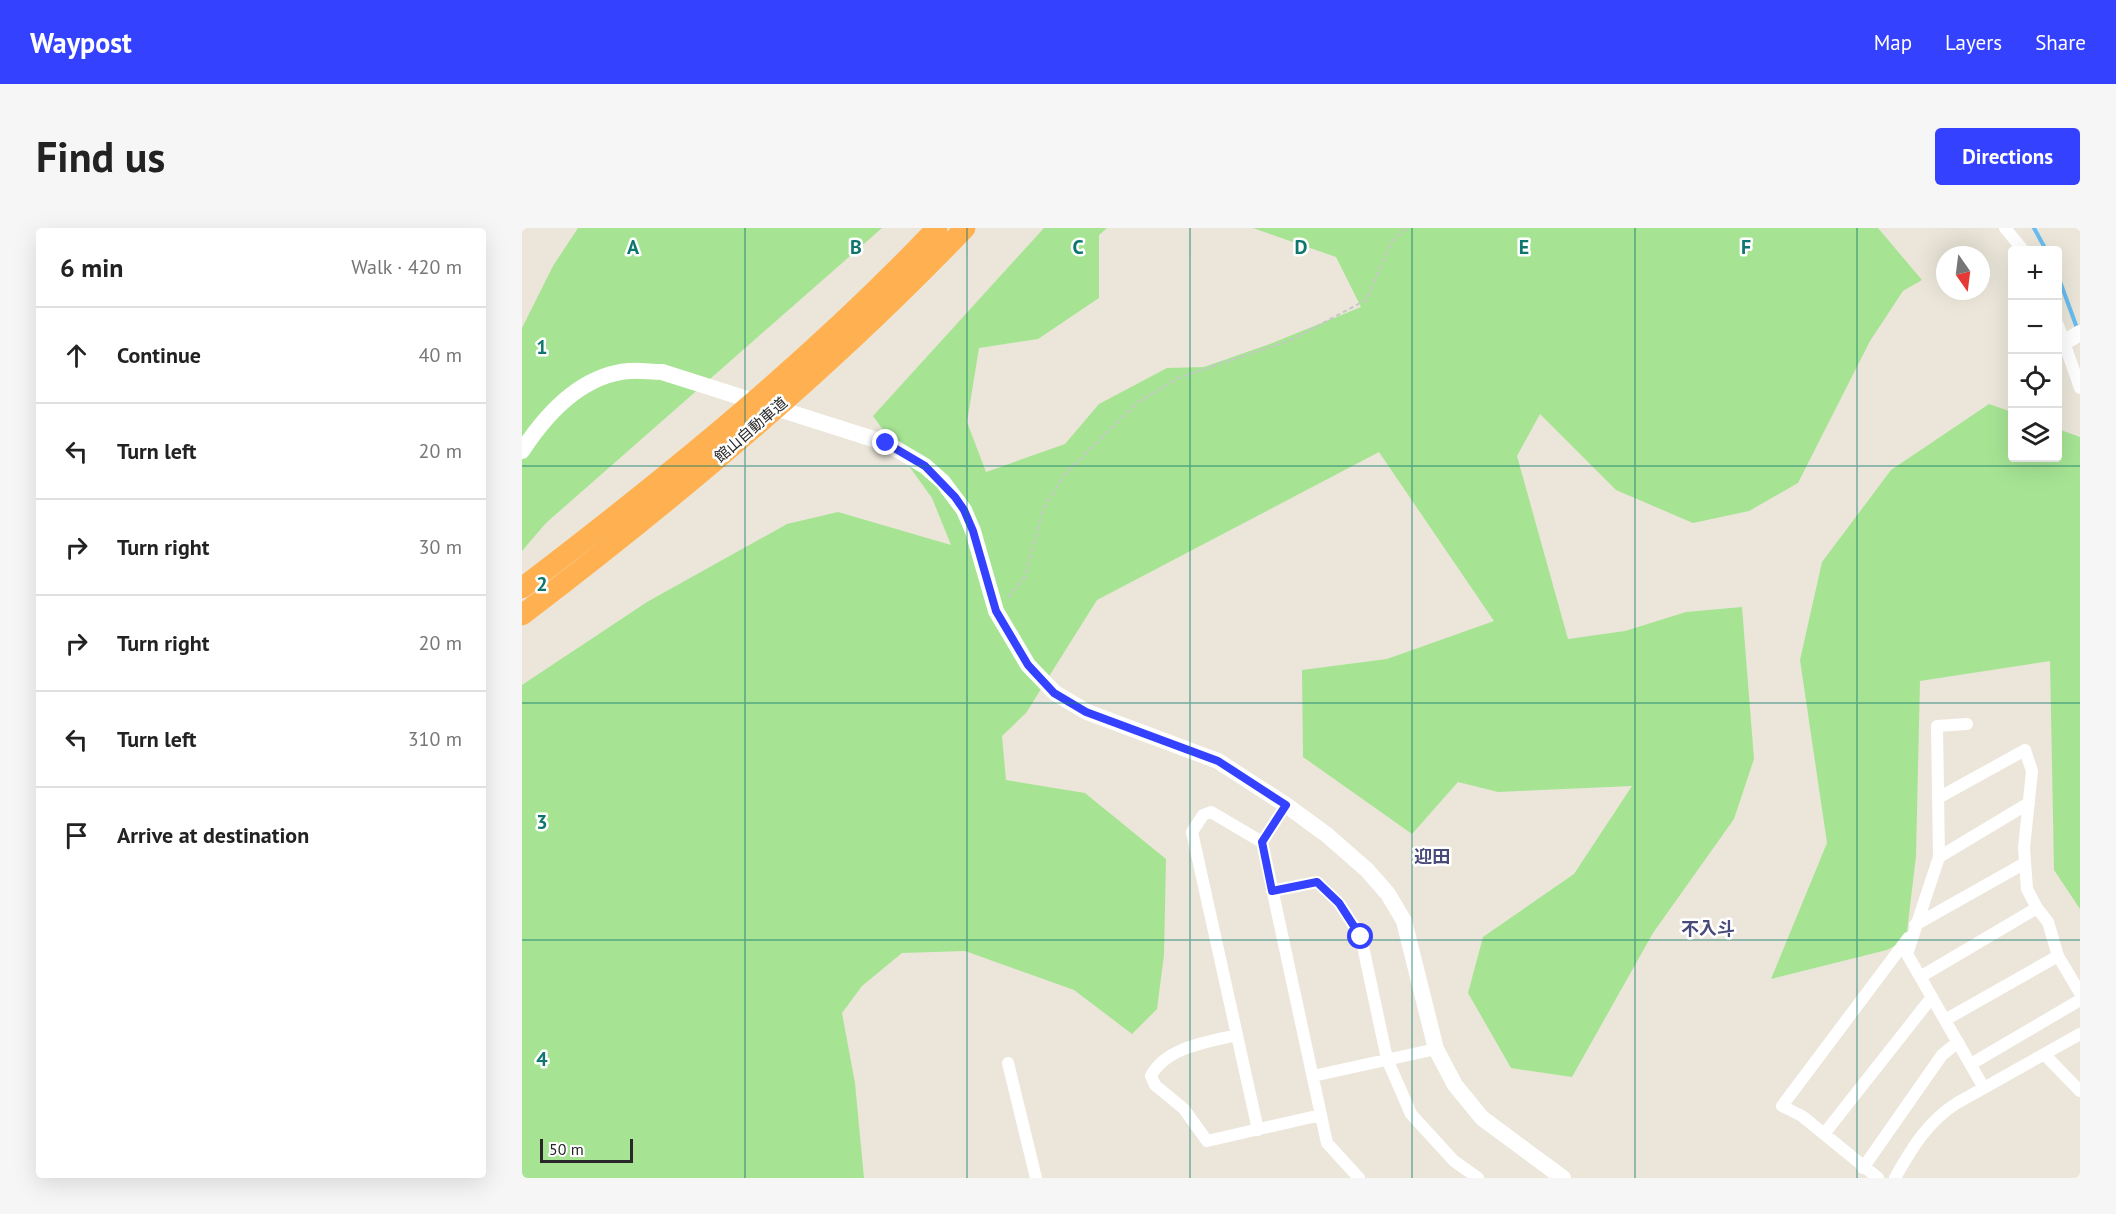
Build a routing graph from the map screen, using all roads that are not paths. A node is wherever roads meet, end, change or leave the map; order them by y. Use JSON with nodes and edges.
{"nodes":[{"id":1,"x":937,"y":228,"type":"edge"},
{"id":2,"x":965,"y":228,"type":"edge"},
{"id":3,"x":2005,"y":228,"type":"edge"},
{"id":4,"x":2020,"y":246,"type":"edge"},
{"id":5,"x":2080,"y":333,"type":"edge"},
{"id":6,"x":2062,"y":339,"type":"edge"},
{"id":7,"x":2063,"y":343,"type":"junction"},
{"id":8,"x":2080,"y":388,"type":"edge"},
{"id":9,"x":522,"y":451,"type":"edge"},
{"id":10,"x":522,"y":588,"type":"edge"},
{"id":11,"x":522,"y":615,"type":"edge"},
{"id":12,"x":1967,"y":724,"type":"dead end"},
{"id":13,"x":1938,"y":798,"type":"junction"},
{"id":14,"x":2029,"y":803,"type":"junction"},
{"id":15,"x":1286,"y":805,"type":"junction"},
{"id":16,"x":1262,"y":842,"type":"junction"},
{"id":17,"x":1939,"y":857,"type":"junction"},
{"id":18,"x":2025,"y":863,"type":"junction"},
{"id":19,"x":1272,"y":891,"type":"junction"},
{"id":20,"x":2037,"y":908,"type":"junction"},
{"id":21,"x":1914,"y":928,"type":"junction"},
{"id":22,"x":2058,"y":956,"type":"junction"},
{"id":23,"x":1920,"y":978,"type":"junction"},
{"id":24,"x":2080,"y":993,"type":"edge"},
{"id":25,"x":1932,"y":998,"type":"junction"},
{"id":26,"x":2080,"y":1000,"type":"edge"},
{"id":27,"x":1945,"y":1020,"type":"junction"},
{"id":28,"x":2080,"y":1034,"type":"edge"},
{"id":29,"x":1237,"y":1035,"type":"junction"},
{"id":30,"x":1958,"y":1042,"type":"junction"},
{"id":31,"x":1436,"y":1049,"type":"junction"},
{"id":32,"x":2045,"y":1055,"type":"junction"},
{"id":33,"x":1386,"y":1059,"type":"junction"},
{"id":34,"x":1008,"y":1063,"type":"dead end"},
{"id":35,"x":1971,"y":1064,"type":"junction"},
{"id":36,"x":1312,"y":1076,"type":"junction"},
{"id":37,"x":1984,"y":1088,"type":"junction"},
{"id":38,"x":2080,"y":1091,"type":"edge"},
{"id":39,"x":1321,"y":1115,"type":"junction"},
{"id":40,"x":1258,"y":1130,"type":"junction"},
{"id":41,"x":1824,"y":1134,"type":"junction"},
{"id":42,"x":1863,"y":1168,"type":"junction"},
{"id":43,"x":1036,"y":1178,"type":"edge"},
{"id":44,"x":1359,"y":1178,"type":"edge"},
{"id":45,"x":1478,"y":1178,"type":"edge"},
{"id":46,"x":1563,"y":1178,"type":"edge"},
{"id":47,"x":1878,"y":1178,"type":"edge"},
{"id":48,"x":1895,"y":1178,"type":"edge"}],
"edges":[{"from":1,"to":10,"type":"highway","name":"館山自動車道"},
{"from":2,"to":11,"type":"highway","name":"館山自動車道"},
{"from":3,"to":4,"type":"street"},
{"from":5,"to":7,"type":"street"},
{"from":6,"to":7,"type":"street"},
{"from":7,"to":8,"type":"street"},
{"from":9,"to":15,"type":"street"},
{"from":12,"to":13,"type":"street"},
{"from":13,"to":14,"type":"street"},
{"from":13,"to":17,"type":"street"},
{"from":14,"to":17,"type":"street"},
{"from":14,"to":18,"type":"street"},
{"from":15,"to":16,"type":"street"},
{"from":15,"to":31,"type":"street"},
{"from":16,"to":19,"type":"street"},
{"from":16,"to":29,"type":"street"},
{"from":17,"to":21,"type":"street"},
{"from":18,"to":20,"type":"street"},
{"from":18,"to":21,"type":"street"},
{"from":19,"to":33,"type":"street"},
{"from":19,"to":36,"type":"street"},
{"from":20,"to":22,"type":"street"},
{"from":20,"to":23,"type":"street"},
{"from":21,"to":23,"type":"street"},
{"from":21,"to":41,"type":"street"},
{"from":22,"to":24,"type":"street"},
{"from":22,"to":27,"type":"street"},
{"from":23,"to":25,"type":"street"},
{"from":25,"to":27,"type":"street"},
{"from":25,"to":41,"type":"street"},
{"from":26,"to":35,"type":"street"},
{"from":27,"to":30,"type":"street"},
{"from":28,"to":32,"type":"street"},
{"from":29,"to":40,"type":"street"},
{"from":29,"to":40,"type":"street"},
{"from":30,"to":35,"type":"street"},
{"from":30,"to":42,"type":"street"},
{"from":31,"to":33,"type":"street"},
{"from":31,"to":46,"type":"street"},
{"from":32,"to":37,"type":"street"},
{"from":32,"to":38,"type":"street"},
{"from":33,"to":36,"type":"street"},
{"from":33,"to":45,"type":"street"},
{"from":34,"to":43,"type":"street"},
{"from":35,"to":37,"type":"street"},
{"from":36,"to":39,"type":"street"},
{"from":37,"to":48,"type":"street"},
{"from":39,"to":40,"type":"street"},
{"from":39,"to":44,"type":"street"},
{"from":41,"to":42,"type":"street"},
{"from":42,"to":47,"type":"street"}]}
